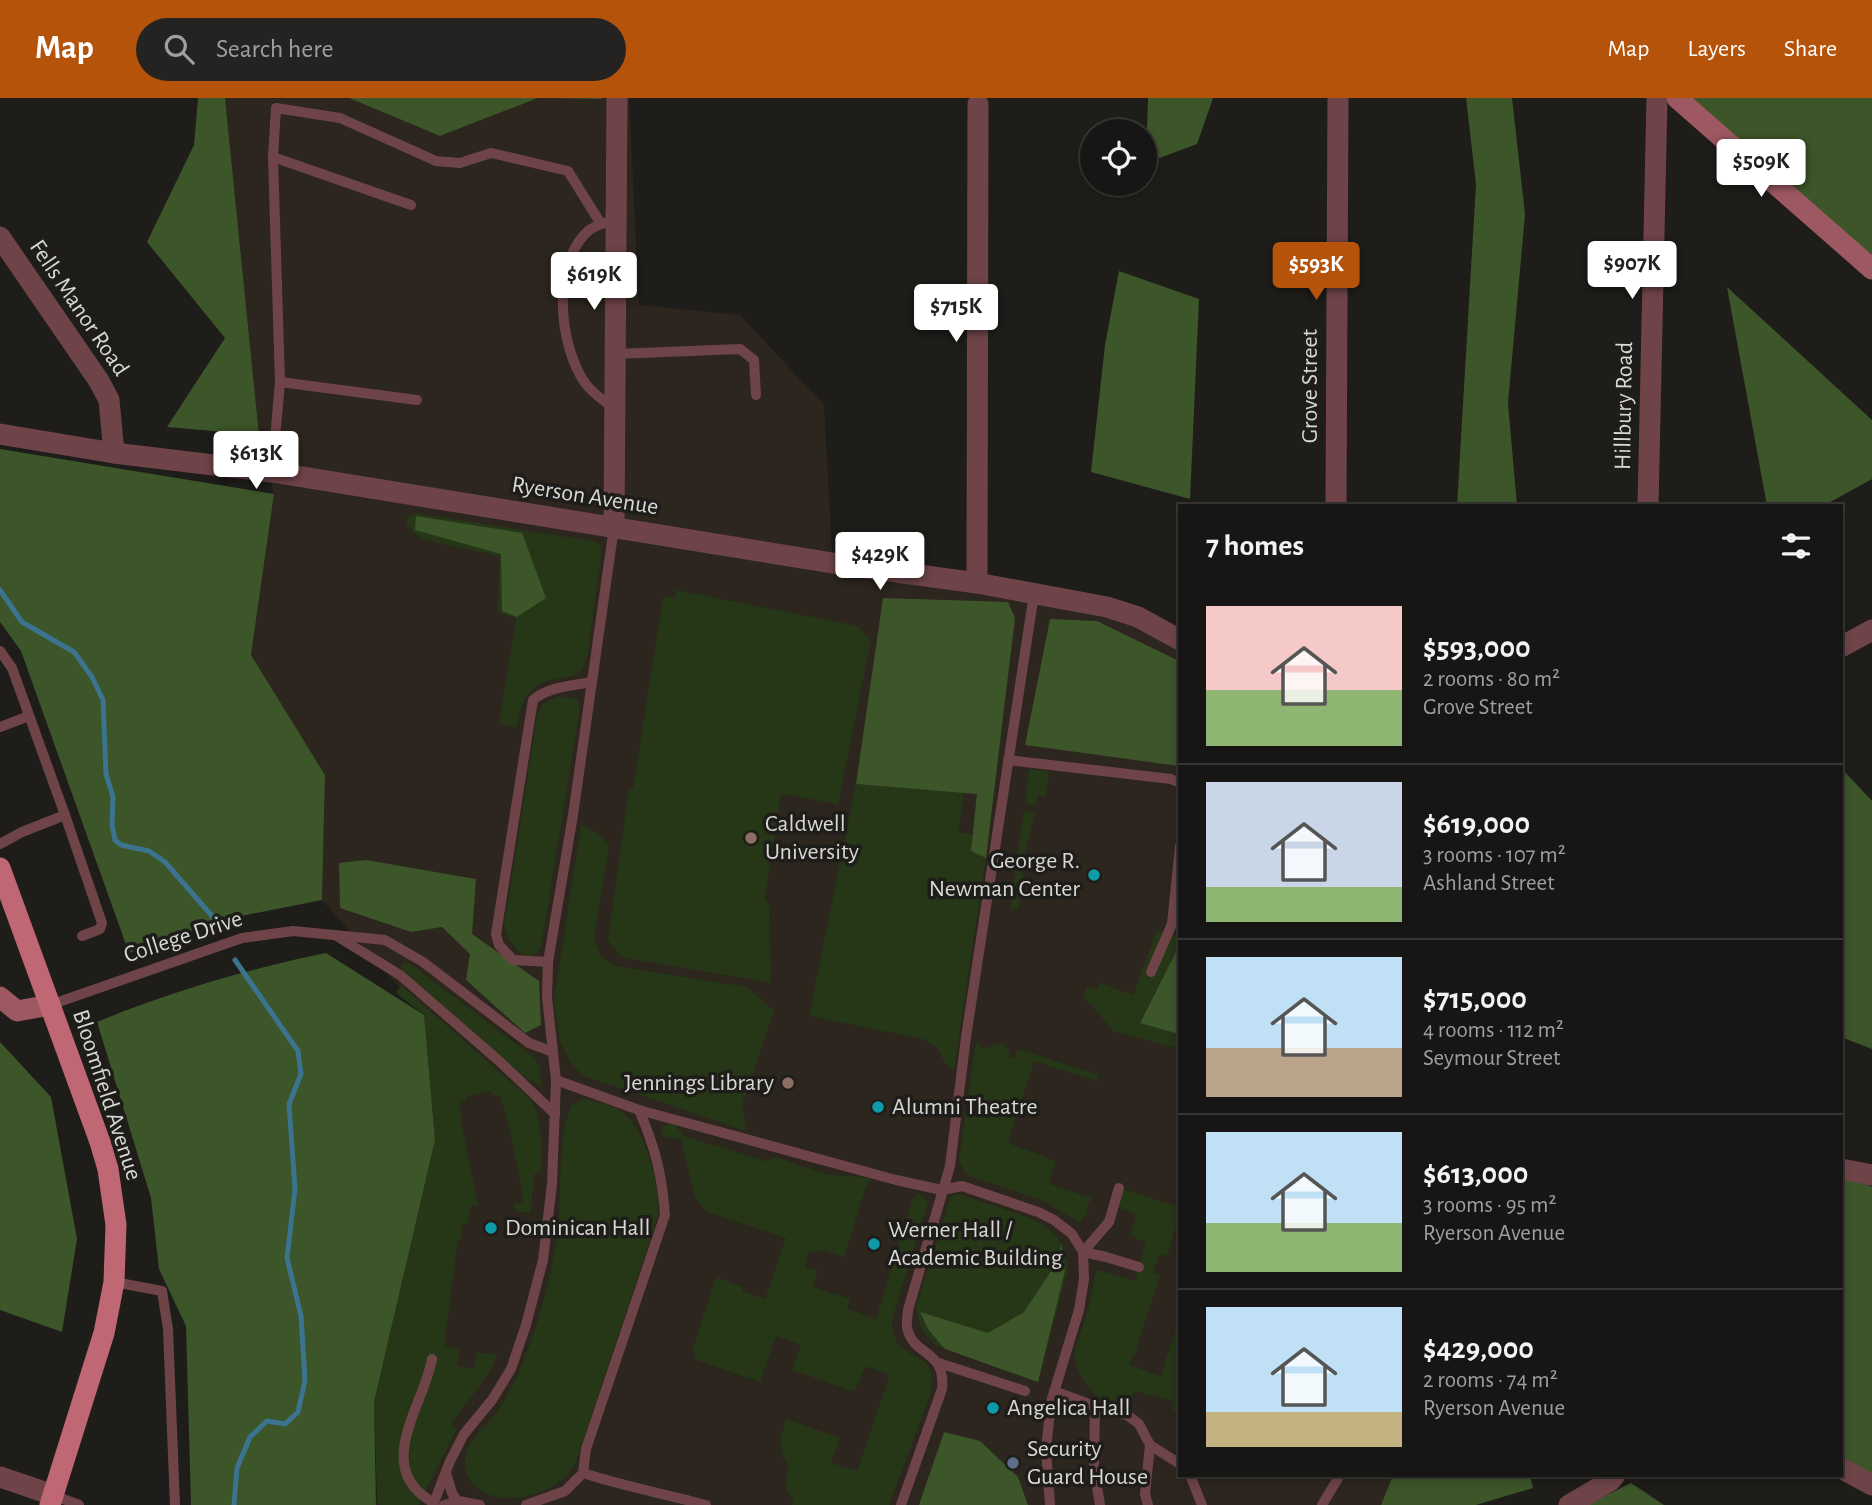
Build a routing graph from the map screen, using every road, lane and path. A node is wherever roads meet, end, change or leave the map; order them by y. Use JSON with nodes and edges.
{"nodes":[{"id":1,"x":617,"y":98,"type":"edge"},
{"id":2,"x":1338,"y":98,"type":"edge"},
{"id":3,"x":1657,"y":98,"type":"edge"},
{"id":4,"x":1677,"y":98,"type":"edge"},
{"id":5,"x":978,"y":104,"type":"dead end"},
{"id":6,"x":272,"y":157,"type":"junction"},
{"id":7,"x":411,"y":205,"type":"dead end"},
{"id":8,"x":609,"y":221,"type":"junction"},
{"id":9,"x":0,"y":237,"type":"edge"},
{"id":10,"x":1872,"y":269,"type":"edge"},
{"id":11,"x":615,"y":355,"type":"junction"},
{"id":12,"x":280,"y":382,"type":"junction"},
{"id":13,"x":757,"y":395,"type":"dead end"},
{"id":14,"x":417,"y":400,"type":"dead end"},
{"id":15,"x":615,"y":410,"type":"junction"},
{"id":16,"x":0,"y":434,"type":"edge"},
{"id":17,"x":114,"y":453,"type":"junction"},
{"id":18,"x":272,"y":472,"type":"junction"},
{"id":19,"x":1336,"y":504,"type":"edge"},
{"id":20,"x":1648,"y":504,"type":"edge"},
{"id":21,"x":614,"y":527,"type":"junction"},
{"id":22,"x":977,"y":583,"type":"junction"},
{"id":23,"x":1034,"y":594,"type":"junction"},
{"id":24,"x":1178,"y":618,"type":"edge"},
{"id":25,"x":1157,"y":627,"type":"junction"},
{"id":26,"x":1872,"y":630,"type":"edge"},
{"id":27,"x":1178,"y":638,"type":"edge"},
{"id":28,"x":1843,"y":645,"type":"edge"},
{"id":29,"x":0,"y":651,"type":"edge"},
{"id":30,"x":592,"y":682,"type":"junction"},
{"id":31,"x":29,"y":716,"type":"junction"},
{"id":32,"x":0,"y":727,"type":"edge"},
{"id":33,"x":1008,"y":760,"type":"junction"},
{"id":34,"x":1178,"y":782,"type":"edge"},
{"id":35,"x":65,"y":815,"type":"junction"},
{"id":36,"x":0,"y":844,"type":"edge"},
{"id":37,"x":1178,"y":866,"type":"edge"},
{"id":38,"x":0,"y":868,"type":"edge"},
{"id":39,"x":333,"y":934,"type":"junction"},
{"id":40,"x":82,"y":936,"type":"dead end"},
{"id":41,"x":548,"y":962,"type":"junction"},
{"id":42,"x":1151,"y":972,"type":"dead end"},
{"id":43,"x":0,"y":997,"type":"edge"},
{"id":44,"x":50,"y":1005,"type":"junction"},
{"id":45,"x":553,"y":1052,"type":"junction"},
{"id":46,"x":556,"y":1080,"type":"junction"},
{"id":47,"x":639,"y":1110,"type":"junction"},
{"id":48,"x":555,"y":1114,"type":"junction"},
{"id":49,"x":1843,"y":1169,"type":"edge"},
{"id":50,"x":1872,"y":1175,"type":"edge"},
{"id":51,"x":1119,"y":1188,"type":"dead end"},
{"id":52,"x":943,"y":1189,"type":"junction"},
{"id":53,"x":1083,"y":1252,"type":"junction"},
{"id":54,"x":1139,"y":1267,"type":"dead end"},
{"id":55,"x":114,"y":1282,"type":"junction"},
{"id":56,"x":432,"y":1359,"type":"dead end"},
{"id":57,"x":939,"y":1363,"type":"junction"},
{"id":58,"x":1025,"y":1391,"type":"dead end"},
{"id":59,"x":1054,"y":1391,"type":"junction"},
{"id":60,"x":1096,"y":1406,"type":"junction"},
{"id":61,"x":1150,"y":1445,"type":"junction"},
{"id":62,"x":1178,"y":1463,"type":"edge"},
{"id":63,"x":1843,"y":1469,"type":"edge"},
{"id":64,"x":446,"y":1472,"type":"junction"},
{"id":65,"x":583,"y":1473,"type":"junction"},
{"id":66,"x":0,"y":1477,"type":"edge"},
{"id":67,"x":1191,"y":1477,"type":"edge"},
{"id":68,"x":1339,"y":1477,"type":"edge"},
{"id":69,"x":1613,"y":1477,"type":"edge"},
{"id":70,"x":1872,"y":1485,"type":"edge"},
{"id":71,"x":51,"y":1500,"type":"edge"},
{"id":72,"x":459,"y":1503,"type":"edge"},
{"id":73,"x":437,"y":1504,"type":"edge"},
{"id":74,"x":79,"y":1505,"type":"edge"},
{"id":75,"x":175,"y":1505,"type":"edge"},
{"id":76,"x":480,"y":1505,"type":"edge"},
{"id":77,"x":526,"y":1505,"type":"edge"},
{"id":78,"x":706,"y":1505,"type":"edge"},
{"id":79,"x":901,"y":1505,"type":"edge"},
{"id":80,"x":1050,"y":1505,"type":"edge"},
{"id":81,"x":1100,"y":1505,"type":"edge"},
{"id":82,"x":1148,"y":1505,"type":"edge"},
{"id":83,"x":1202,"y":1505,"type":"edge"},
{"id":84,"x":1322,"y":1505,"type":"edge"},
{"id":85,"x":1569,"y":1505,"type":"edge"}],
"edges":[{"from":1,"to":8,"type":"street"},
{"from":2,"to":19,"type":"street","name":"Grove Street"},
{"from":3,"to":20,"type":"street","name":"Hillbury Road"},
{"from":4,"to":10,"type":"street"},
{"from":5,"to":22,"type":"street"},
{"from":6,"to":7,"type":"lane"},
{"from":6,"to":8,"type":"lane"},
{"from":6,"to":12,"type":"lane"},
{"from":8,"to":11,"type":"street"},
{"from":8,"to":15,"type":"lane"},
{"from":9,"to":17,"type":"street","name":"Fells Manor Road"},
{"from":11,"to":13,"type":"lane"},
{"from":11,"to":15,"type":"street"},
{"from":12,"to":14,"type":"lane"},
{"from":12,"to":18,"type":"lane"},
{"from":15,"to":21,"type":"street"},
{"from":16,"to":17,"type":"street","name":"Ryerson Avenue"},
{"from":17,"to":18,"type":"street","name":"Ryerson Avenue"},
{"from":18,"to":21,"type":"street","name":"Ryerson Avenue"},
{"from":21,"to":22,"type":"street","name":"Ryerson Avenue"},
{"from":21,"to":30,"type":"lane"},
{"from":22,"to":23,"type":"street","name":"Ryerson Avenue"},
{"from":23,"to":25,"type":"street","name":"Ryerson Avenue"},
{"from":23,"to":33,"type":"lane"},
{"from":24,"to":25,"type":"street"},
{"from":25,"to":27,"type":"street","name":"Ryerson Avenue"},
{"from":26,"to":28,"type":"street"},
{"from":29,"to":31,"type":"lane"},
{"from":30,"to":41,"type":"lane"},
{"from":30,"to":41,"type":"lane"},
{"from":31,"to":32,"type":"lane"},
{"from":31,"to":35,"type":"lane"},
{"from":33,"to":34,"type":"lane"},
{"from":33,"to":52,"type":"lane"},
{"from":35,"to":36,"type":"lane"},
{"from":35,"to":40,"type":"lane"},
{"from":37,"to":42,"type":"lane"},
{"from":38,"to":44,"type":"main road","name":"Bloomfield Avenue"},
{"from":39,"to":44,"type":"lane","name":"College Drive"},
{"from":39,"to":45,"type":"lane","name":"College Drive"},
{"from":39,"to":48,"type":"lane","name":"College Drive"},
{"from":41,"to":45,"type":"lane"},
{"from":43,"to":44,"type":"street"},
{"from":44,"to":55,"type":"main road","name":"Bloomfield Avenue"},
{"from":45,"to":46,"type":"lane"},
{"from":46,"to":47,"type":"lane"},
{"from":46,"to":48,"type":"lane"},
{"from":47,"to":52,"type":"lane"},
{"from":47,"to":65,"type":"lane"},
{"from":48,"to":64,"type":"lane"},
{"from":49,"to":50,"type":"street"},
{"from":51,"to":53,"type":"lane"},
{"from":52,"to":53,"type":"lane"},
{"from":52,"to":57,"type":"lane"},
{"from":53,"to":54,"type":"lane"},
{"from":53,"to":59,"type":"lane"},
{"from":55,"to":71,"type":"main road","name":"Bloomfield Avenue"},
{"from":55,"to":75,"type":"lane"},
{"from":56,"to":73,"type":"lane"},
{"from":57,"to":58,"type":"lane"},
{"from":57,"to":79,"type":"lane"},
{"from":59,"to":60,"type":"lane"},
{"from":59,"to":80,"type":"lane"},
{"from":60,"to":61,"type":"lane"},
{"from":60,"to":81,"type":"lane"},
{"from":61,"to":62,"type":"lane"},
{"from":61,"to":82,"type":"lane"},
{"from":63,"to":70,"type":"street"},
{"from":64,"to":72,"type":"lane"},
{"from":64,"to":73,"type":"lane"},
{"from":65,"to":77,"type":"lane"},
{"from":65,"to":78,"type":"lane"},
{"from":66,"to":71,"type":"street"},
{"from":67,"to":83,"type":"lane"},
{"from":68,"to":84,"type":"lane"},
{"from":69,"to":85,"type":"street"},
{"from":71,"to":74,"type":"lane"},
{"from":72,"to":73,"type":"lane"},
{"from":72,"to":76,"type":"lane"}]}
